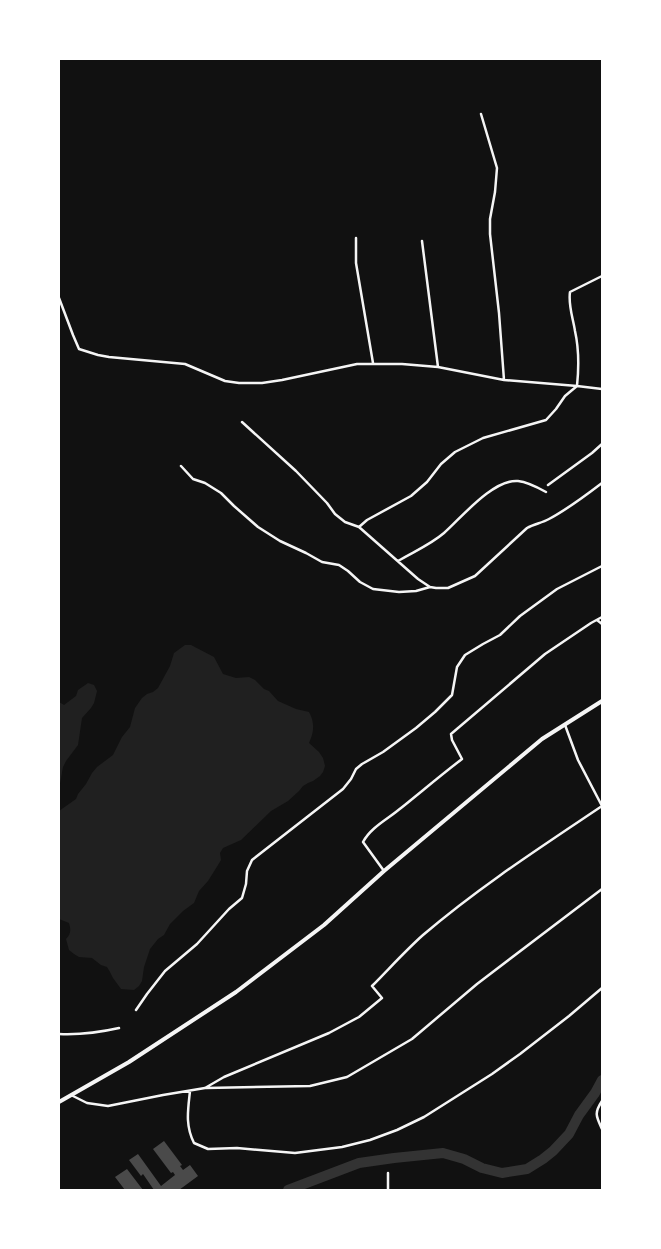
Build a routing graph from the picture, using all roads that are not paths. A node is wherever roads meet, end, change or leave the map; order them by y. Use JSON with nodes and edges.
{"nodes":[{"id":1,"x":481,"y":114,"type":"dead end"},
{"id":2,"x":356,"y":238,"type":"dead end"},
{"id":3,"x":422,"y":241,"type":"dead end"},
{"id":4,"x":602,"y":276,"type":"edge"},
{"id":5,"x":59,"y":298,"type":"edge"},
{"id":6,"x":373,"y":364,"type":"junction"},
{"id":7,"x":438,"y":367,"type":"junction"},
{"id":8,"x":504,"y":380,"type":"junction"},
{"id":9,"x":577,"y":386,"type":"junction"},
{"id":10,"x":602,"y":389,"type":"edge"},
{"id":11,"x":242,"y":422,"type":"dead end"},
{"id":12,"x":602,"y":444,"type":"edge"},
{"id":13,"x":180,"y":466,"type":"dead end"},
{"id":14,"x":602,"y":484,"type":"edge"},
{"id":15,"x":548,"y":485,"type":"dead end"},
{"id":16,"x":546,"y":492,"type":"dead end"},
{"id":17,"x":359,"y":527,"type":"junction"},
{"id":18,"x":398,"y":561,"type":"junction"},
{"id":19,"x":602,"y":566,"type":"edge"},
{"id":20,"x":430,"y":587,"type":"junction"},
{"id":21,"x":602,"y":617,"type":"edge"},
{"id":22,"x":597,"y":620,"type":"junction"},
{"id":23,"x":602,"y":624,"type":"edge"},
{"id":24,"x":602,"y":702,"type":"edge"},
{"id":25,"x":565,"y":725,"type":"junction"},
{"id":26,"x":602,"y":806,"type":"edge"},
{"id":27,"x":384,"y":871,"type":"junction"},
{"id":28,"x":602,"y":889,"type":"edge"},
{"id":29,"x":602,"y":988,"type":"edge"},
{"id":30,"x":136,"y":1010,"type":"dead end"},
{"id":31,"x":119,"y":1028,"type":"dead end"},
{"id":32,"x":59,"y":1034,"type":"edge"},
{"id":33,"x":204,"y":1088,"type":"junction"},
{"id":34,"x":190,"y":1091,"type":"junction"},
{"id":35,"x":70,"y":1095,"type":"junction"},
{"id":36,"x":602,"y":1101,"type":"edge"},
{"id":37,"x":59,"y":1102,"type":"edge"},
{"id":38,"x":602,"y":1129,"type":"edge"},
{"id":39,"x":388,"y":1173,"type":"dead end"},
{"id":40,"x":388,"y":1190,"type":"edge"}],
"edges":[{"from":1,"to":8,"type":"street"},
{"from":2,"to":6,"type":"street"},
{"from":3,"to":7,"type":"street"},
{"from":4,"to":9,"type":"street"},
{"from":5,"to":6,"type":"street"},
{"from":6,"to":7,"type":"street"},
{"from":7,"to":8,"type":"street"},
{"from":8,"to":9,"type":"street"},
{"from":9,"to":10,"type":"street"},
{"from":9,"to":17,"type":"street"},
{"from":11,"to":17,"type":"street"},
{"from":12,"to":15,"type":"street"},
{"from":13,"to":20,"type":"street"},
{"from":14,"to":20,"type":"street"},
{"from":16,"to":18,"type":"street"},
{"from":17,"to":18,"type":"street"},
{"from":18,"to":20,"type":"street"},
{"from":19,"to":30,"type":"street"},
{"from":21,"to":22,"type":"street"},
{"from":22,"to":23,"type":"street"},
{"from":22,"to":27,"type":"street"},
{"from":24,"to":25,"type":"street"},
{"from":25,"to":26,"type":"street"},
{"from":25,"to":27,"type":"street"},
{"from":26,"to":33,"type":"street"},
{"from":27,"to":35,"type":"street"},
{"from":28,"to":33,"type":"street"},
{"from":29,"to":34,"type":"street"},
{"from":31,"to":32,"type":"street"},
{"from":33,"to":34,"type":"street"},
{"from":34,"to":35,"type":"street"},
{"from":35,"to":37,"type":"street"},
{"from":36,"to":38,"type":"street"},
{"from":39,"to":40,"type":"street"}]}
